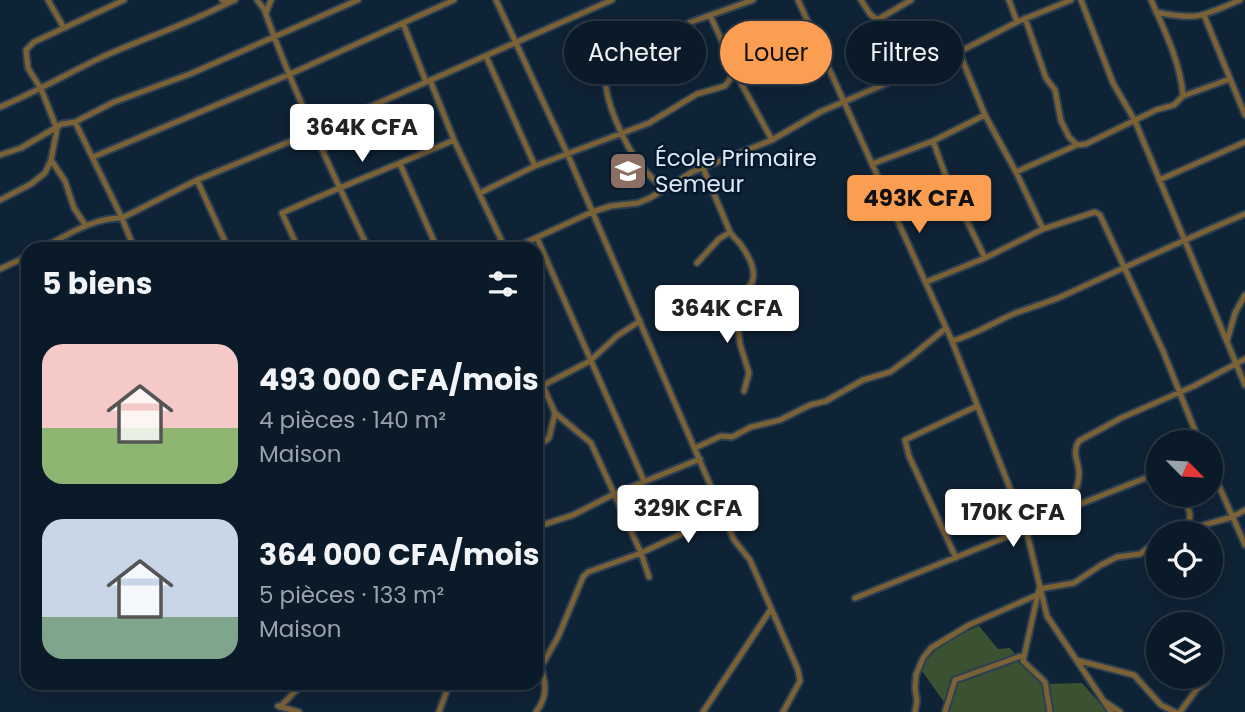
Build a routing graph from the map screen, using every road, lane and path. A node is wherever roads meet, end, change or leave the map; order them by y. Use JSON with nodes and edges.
{"nodes":[{"id":1,"x":48,"y":0,"type":"edge"},
{"id":2,"x":124,"y":0,"type":"edge"},
{"id":3,"x":257,"y":0,"type":"edge"},
{"id":4,"x":271,"y":0,"type":"edge"},
{"id":5,"x":358,"y":0,"type":"edge"},
{"id":6,"x":454,"y":0,"type":"edge"},
{"id":7,"x":496,"y":0,"type":"edge"},
{"id":8,"x":612,"y":0,"type":"edge"},
{"id":9,"x":753,"y":0,"type":"edge"},
{"id":10,"x":798,"y":0,"type":"edge"},
{"id":11,"x":861,"y":0,"type":"edge"},
{"id":12,"x":911,"y":0,"type":"edge"},
{"id":13,"x":1009,"y":0,"type":"edge"},
{"id":14,"x":1071,"y":0,"type":"edge"},
{"id":15,"x":1081,"y":0,"type":"edge"},
{"id":16,"x":1151,"y":0,"type":"edge"},
{"id":17,"x":1240,"y":0,"type":"edge"},
{"id":18,"x":228,"y":1,"type":"edge"},
{"id":19,"x":1156,"y":12,"type":"junction"},
{"id":20,"x":266,"y":13,"type":"junction"},
{"id":21,"x":710,"y":15,"type":"junction"},
{"id":22,"x":1204,"y":15,"type":"junction"},
{"id":23,"x":1025,"y":18,"type":"junction"},
{"id":24,"x":877,"y":20,"type":"joint"},
{"id":25,"x":1017,"y":22,"type":"junction"},
{"id":26,"x":403,"y":23,"type":"junction"},
{"id":27,"x":64,"y":28,"type":"junction"},
{"id":28,"x":720,"y":35,"type":"edge"},
{"id":29,"x":275,"y":37,"type":"junction"},
{"id":30,"x":514,"y":42,"type":"junction"},
{"id":31,"x":963,"y":49,"type":"edge"},
{"id":32,"x":486,"y":56,"type":"junction"},
{"id":33,"x":963,"y":61,"type":"edge"},
{"id":34,"x":288,"y":75,"type":"junction"},
{"id":35,"x":1230,"y":79,"type":"junction"},
{"id":36,"x":428,"y":81,"type":"junction"},
{"id":37,"x":726,"y":84,"type":"edge"},
{"id":38,"x":742,"y":84,"type":"edge"},
{"id":39,"x":882,"y":84,"type":"edge"},
{"id":40,"x":41,"y":89,"type":"junction"},
{"id":41,"x":1183,"y":96,"type":"junction"},
{"id":42,"x":844,"y":102,"type":"junction"},
{"id":43,"x":0,"y":107,"type":"edge"},
{"id":44,"x":1245,"y":115,"type":"edge"},
{"id":45,"x":985,"y":116,"type":"junction"},
{"id":46,"x":1135,"y":121,"type":"junction"},
{"id":47,"x":75,"y":122,"type":"junction"},
{"id":48,"x":57,"y":129,"type":"junction"},
{"id":49,"x":313,"y":132,"type":"junction"},
{"id":50,"x":622,"y":133,"type":"junction"},
{"id":51,"x":454,"y":140,"type":"junction"},
{"id":52,"x":772,"y":141,"type":"junction"},
{"id":53,"x":933,"y":141,"type":"junction"},
{"id":54,"x":1245,"y":142,"type":"edge"},
{"id":55,"x":1077,"y":145,"type":"junction"},
{"id":56,"x":567,"y":153,"type":"junction"},
{"id":57,"x":0,"y":155,"type":"edge"},
{"id":58,"x":93,"y":157,"type":"junction"},
{"id":59,"x":51,"y":160,"type":"junction"},
{"id":60,"x":401,"y":164,"type":"junction"},
{"id":61,"x":872,"y":164,"type":"junction"},
{"id":62,"x":535,"y":166,"type":"junction"},
{"id":63,"x":703,"y":168,"type":"junction"},
{"id":64,"x":1016,"y":172,"type":"junction"},
{"id":65,"x":197,"y":180,"type":"junction"},
{"id":66,"x":1159,"y":180,"type":"junction"},
{"id":67,"x":339,"y":187,"type":"junction"},
{"id":68,"x":664,"y":189,"type":"junction"},
{"id":69,"x":480,"y":192,"type":"junction"},
{"id":70,"x":0,"y":200,"type":"edge"},
{"id":71,"x":592,"y":212,"type":"junction"},
{"id":72,"x":1245,"y":214,"type":"edge"},
{"id":73,"x":122,"y":218,"type":"junction"},
{"id":74,"x":86,"y":226,"type":"junction"},
{"id":75,"x":1043,"y":229,"type":"junction"},
{"id":76,"x":730,"y":232,"type":"junction"},
{"id":77,"x":130,"y":239,"type":"junction"},
{"id":78,"x":537,"y":239,"type":"junction"},
{"id":79,"x":1183,"y":240,"type":"junction"},
{"id":80,"x":54,"y":242,"type":"edge"},
{"id":81,"x":129,"y":242,"type":"edge"},
{"id":82,"x":131,"y":242,"type":"edge"},
{"id":83,"x":225,"y":242,"type":"edge"},
{"id":84,"x":295,"y":242,"type":"edge"},
{"id":85,"x":365,"y":242,"type":"edge"},
{"id":86,"x":434,"y":242,"type":"edge"},
{"id":87,"x":502,"y":242,"type":"edge"},
{"id":88,"x":529,"y":242,"type":"edge"},
{"id":89,"x":538,"y":242,"type":"edge"},
{"id":90,"x":543,"y":253,"type":"edge"},
{"id":91,"x":985,"y":258,"type":"junction"},
{"id":92,"x":21,"y":259,"type":"edge"},
{"id":93,"x":697,"y":263,"type":"dead end"},
{"id":94,"x":1124,"y":268,"type":"junction"},
{"id":95,"x":0,"y":269,"type":"edge"},
{"id":96,"x":926,"y":282,"type":"junction"},
{"id":97,"x":1245,"y":295,"type":"edge"},
{"id":98,"x":728,"y":298,"type":"junction"},
{"id":99,"x":699,"y":305,"type":"dead end"},
{"id":100,"x":640,"y":321,"type":"junction"},
{"id":101,"x":946,"y":328,"type":"junction"},
{"id":102,"x":952,"y":341,"type":"junction"},
{"id":103,"x":1227,"y":341,"type":"junction"},
{"id":104,"x":1245,"y":359,"type":"edge"},
{"id":105,"x":590,"y":361,"type":"junction"},
{"id":106,"x":1236,"y":363,"type":"junction"},
{"id":107,"x":1245,"y":385,"type":"edge"},
{"id":108,"x":543,"y":386,"type":"joint"},
{"id":109,"x":1181,"y":390,"type":"junction"},
{"id":110,"x":744,"y":391,"type":"dead end"},
{"id":111,"x":977,"y":406,"type":"junction"},
{"id":112,"x":555,"y":413,"type":"junction"},
{"id":113,"x":1195,"y":430,"type":"edge"},
{"id":114,"x":543,"y":443,"type":"edge"},
{"id":115,"x":695,"y":448,"type":"junction"},
{"id":116,"x":699,"y":458,"type":"junction"},
{"id":117,"x":1146,"y":478,"type":"edge"},
{"id":118,"x":644,"y":481,"type":"junction"},
{"id":119,"x":614,"y":494,"type":"junction"},
{"id":120,"x":1223,"y":496,"type":"edge"},
{"id":121,"x":1070,"y":508,"type":"junction"},
{"id":122,"x":1245,"y":510,"type":"edge"},
{"id":123,"x":724,"y":514,"type":"junction"},
{"id":124,"x":1232,"y":517,"type":"junction"},
{"id":125,"x":1220,"y":521,"type":"edge"},
{"id":126,"x":543,"y":525,"type":"edge"},
{"id":127,"x":1026,"y":529,"type":"junction"},
{"id":128,"x":1245,"y":545,"type":"edge"},
{"id":129,"x":1146,"y":549,"type":"edge"},
{"id":130,"x":641,"y":553,"type":"junction"},
{"id":131,"x":956,"y":558,"type":"junction"},
{"id":132,"x":649,"y":577,"type":"dead end"},
{"id":133,"x":1038,"y":592,"type":"junction"},
{"id":134,"x":855,"y":598,"type":"dead end"},
{"id":135,"x":771,"y":609,"type":"junction"},
{"id":136,"x":1024,"y":654,"type":"junction"},
{"id":137,"x":1076,"y":660,"type":"junction"},
{"id":138,"x":543,"y":663,"type":"edge"},
{"id":139,"x":543,"y":675,"type":"edge"},
{"id":140,"x":1197,"y":689,"type":"edge"},
{"id":141,"x":296,"y":690,"type":"edge"},
{"id":142,"x":447,"y":690,"type":"edge"},
{"id":143,"x":1104,"y":702,"type":"junction"},
{"id":144,"x":299,"y":712,"type":"edge"},
{"id":145,"x":439,"y":712,"type":"edge"},
{"id":146,"x":536,"y":712,"type":"edge"},
{"id":147,"x":703,"y":712,"type":"edge"},
{"id":148,"x":783,"y":712,"type":"edge"},
{"id":149,"x":915,"y":712,"type":"edge"},
{"id":150,"x":945,"y":712,"type":"edge"},
{"id":151,"x":1049,"y":712,"type":"edge"},
{"id":152,"x":1111,"y":712,"type":"edge"},
{"id":153,"x":1120,"y":712,"type":"edge"},
{"id":154,"x":1178,"y":712,"type":"edge"}],
"edges":[{"from":1,"to":27,"type":"street"},
{"from":2,"to":27,"type":"street"},
{"from":3,"to":20,"type":"street"},
{"from":4,"to":20,"type":"street"},
{"from":5,"to":29,"type":"street"},
{"from":6,"to":26,"type":"street"},
{"from":7,"to":30,"type":"street"},
{"from":8,"to":30,"type":"street"},
{"from":9,"to":21,"type":"street"},
{"from":10,"to":42,"type":"street"},
{"from":11,"to":24,"type":"street"},
{"from":12,"to":24,"type":"street"},
{"from":13,"to":25,"type":"street"},
{"from":14,"to":23,"type":"street"},
{"from":15,"to":46,"type":"street"},
{"from":16,"to":19,"type":"street"},
{"from":17,"to":22,"type":"street"},
{"from":18,"to":40,"type":"street"},
{"from":19,"to":22,"type":"street"},
{"from":19,"to":41,"type":"street"},
{"from":20,"to":29,"type":"street"},
{"from":21,"to":28,"type":"street"},
{"from":21,"to":50,"type":"street"},
{"from":22,"to":35,"type":"street"},
{"from":23,"to":25,"type":"street"},
{"from":23,"to":55,"type":"street"},
{"from":25,"to":31,"type":"street"},
{"from":26,"to":34,"type":"street"},
{"from":26,"to":36,"type":"street"},
{"from":27,"to":40,"type":"street"},
{"from":29,"to":34,"type":"street"},
{"from":29,"to":47,"type":"street"},
{"from":30,"to":32,"type":"street"},
{"from":30,"to":56,"type":"street"},
{"from":32,"to":36,"type":"street"},
{"from":32,"to":62,"type":"street"},
{"from":33,"to":45,"type":"street"},
{"from":34,"to":49,"type":"street"},
{"from":34,"to":58,"type":"street"},
{"from":35,"to":41,"type":"street"},
{"from":35,"to":44,"type":"street"},
{"from":36,"to":49,"type":"street"},
{"from":36,"to":51,"type":"street"},
{"from":37,"to":50,"type":"street"},
{"from":38,"to":52,"type":"street"},
{"from":39,"to":42,"type":"street"},
{"from":40,"to":43,"type":"street"},
{"from":40,"to":48,"type":"street"},
{"from":41,"to":46,"type":"street"},
{"from":42,"to":52,"type":"street"},
{"from":42,"to":61,"type":"street"},
{"from":45,"to":53,"type":"street"},
{"from":45,"to":64,"type":"street"},
{"from":46,"to":55,"type":"street"},
{"from":46,"to":66,"type":"street"},
{"from":47,"to":48,"type":"street"},
{"from":47,"to":58,"type":"street"},
{"from":48,"to":57,"type":"street"},
{"from":48,"to":59,"type":"street"},
{"from":49,"to":65,"type":"street"},
{"from":49,"to":67,"type":"street"},
{"from":50,"to":56,"type":"street"},
{"from":50,"to":68,"type":"street"},
{"from":51,"to":60,"type":"street"},
{"from":51,"to":69,"type":"street"},
{"from":52,"to":63,"type":"street"},
{"from":53,"to":61,"type":"street"},
{"from":53,"to":91,"type":"street"},
{"from":54,"to":66,"type":"street"},
{"from":55,"to":64,"type":"street"},
{"from":56,"to":62,"type":"street"},
{"from":56,"to":71,"type":"street"},
{"from":58,"to":73,"type":"street"},
{"from":59,"to":70,"type":"street"},
{"from":59,"to":74,"type":"street"},
{"from":60,"to":67,"type":"street"},
{"from":60,"to":86,"type":"street"},
{"from":61,"to":96,"type":"street"},
{"from":62,"to":69,"type":"street"},
{"from":63,"to":68,"type":"street"},
{"from":63,"to":76,"type":"street"},
{"from":64,"to":75,"type":"street"},
{"from":65,"to":73,"type":"street"},
{"from":65,"to":83,"type":"street"},
{"from":66,"to":79,"type":"street"},
{"from":67,"to":84,"type":"street"},
{"from":67,"to":85,"type":"street"},
{"from":68,"to":71,"type":"street"},
{"from":69,"to":87,"type":"street"},
{"from":71,"to":78,"type":"street"},
{"from":71,"to":100,"type":"street"},
{"from":72,"to":79,"type":"street"},
{"from":73,"to":74,"type":"street"},
{"from":73,"to":77,"type":"street"},
{"from":74,"to":80,"type":"street"},
{"from":75,"to":91,"type":"street"},
{"from":75,"to":94,"type":"street"},
{"from":76,"to":93,"type":"street"},
{"from":76,"to":98,"type":"street"},
{"from":77,"to":81,"type":"street"},
{"from":77,"to":82,"type":"street"},
{"from":78,"to":88,"type":"street"},
{"from":78,"to":89,"type":"street"},
{"from":79,"to":94,"type":"street"},
{"from":79,"to":103,"type":"street"},
{"from":90,"to":105,"type":"street"},
{"from":91,"to":96,"type":"street"},
{"from":92,"to":95,"type":"street"},
{"from":94,"to":102,"type":"street"},
{"from":94,"to":109,"type":"street"},
{"from":96,"to":101,"type":"street"},
{"from":97,"to":103,"type":"street"},
{"from":98,"to":99,"type":"street"},
{"from":98,"to":110,"type":"street"},
{"from":100,"to":105,"type":"street"},
{"from":100,"to":115,"type":"street"},
{"from":101,"to":102,"type":"street"},
{"from":101,"to":115,"type":"street"},
{"from":102,"to":111,"type":"street"},
{"from":103,"to":106,"type":"street"},
{"from":104,"to":106,"type":"street"},
{"from":105,"to":108,"type":"street"},
{"from":105,"to":118,"type":"street"},
{"from":106,"to":107,"type":"street"},
{"from":106,"to":109,"type":"street"},
{"from":108,"to":112,"type":"street"},
{"from":109,"to":113,"type":"street"},
{"from":109,"to":121,"type":"street"},
{"from":111,"to":127,"type":"street"},
{"from":111,"to":131,"type":"street"},
{"from":112,"to":114,"type":"street"},
{"from":112,"to":119,"type":"street"},
{"from":115,"to":116,"type":"street"},
{"from":116,"to":118,"type":"street"},
{"from":116,"to":123,"type":"street"},
{"from":117,"to":121,"type":"street"},
{"from":118,"to":119,"type":"street"},
{"from":119,"to":126,"type":"street"},
{"from":119,"to":130,"type":"street"},
{"from":120,"to":124,"type":"street"},
{"from":121,"to":127,"type":"street"},
{"from":122,"to":124,"type":"street"},
{"from":123,"to":130,"type":"street"},
{"from":123,"to":135,"type":"street"},
{"from":124,"to":125,"type":"street"},
{"from":124,"to":128,"type":"street"},
{"from":127,"to":131,"type":"street"},
{"from":127,"to":133,"type":"street"},
{"from":129,"to":133,"type":"street"},
{"from":130,"to":132,"type":"street"},
{"from":130,"to":138,"type":"street"},
{"from":131,"to":134,"type":"street"},
{"from":133,"to":136,"type":"street"},
{"from":133,"to":137,"type":"street"},
{"from":133,"to":149,"type":"street"},
{"from":135,"to":147,"type":"street"},
{"from":135,"to":148,"type":"street"},
{"from":136,"to":150,"type":"street"},
{"from":136,"to":151,"type":"street"},
{"from":137,"to":143,"type":"street"},
{"from":137,"to":154,"type":"street"},
{"from":139,"to":146,"type":"street"},
{"from":140,"to":154,"type":"street"},
{"from":141,"to":144,"type":"street"},
{"from":142,"to":145,"type":"street"},
{"from":143,"to":152,"type":"street"},
{"from":143,"to":153,"type":"street"}]}
